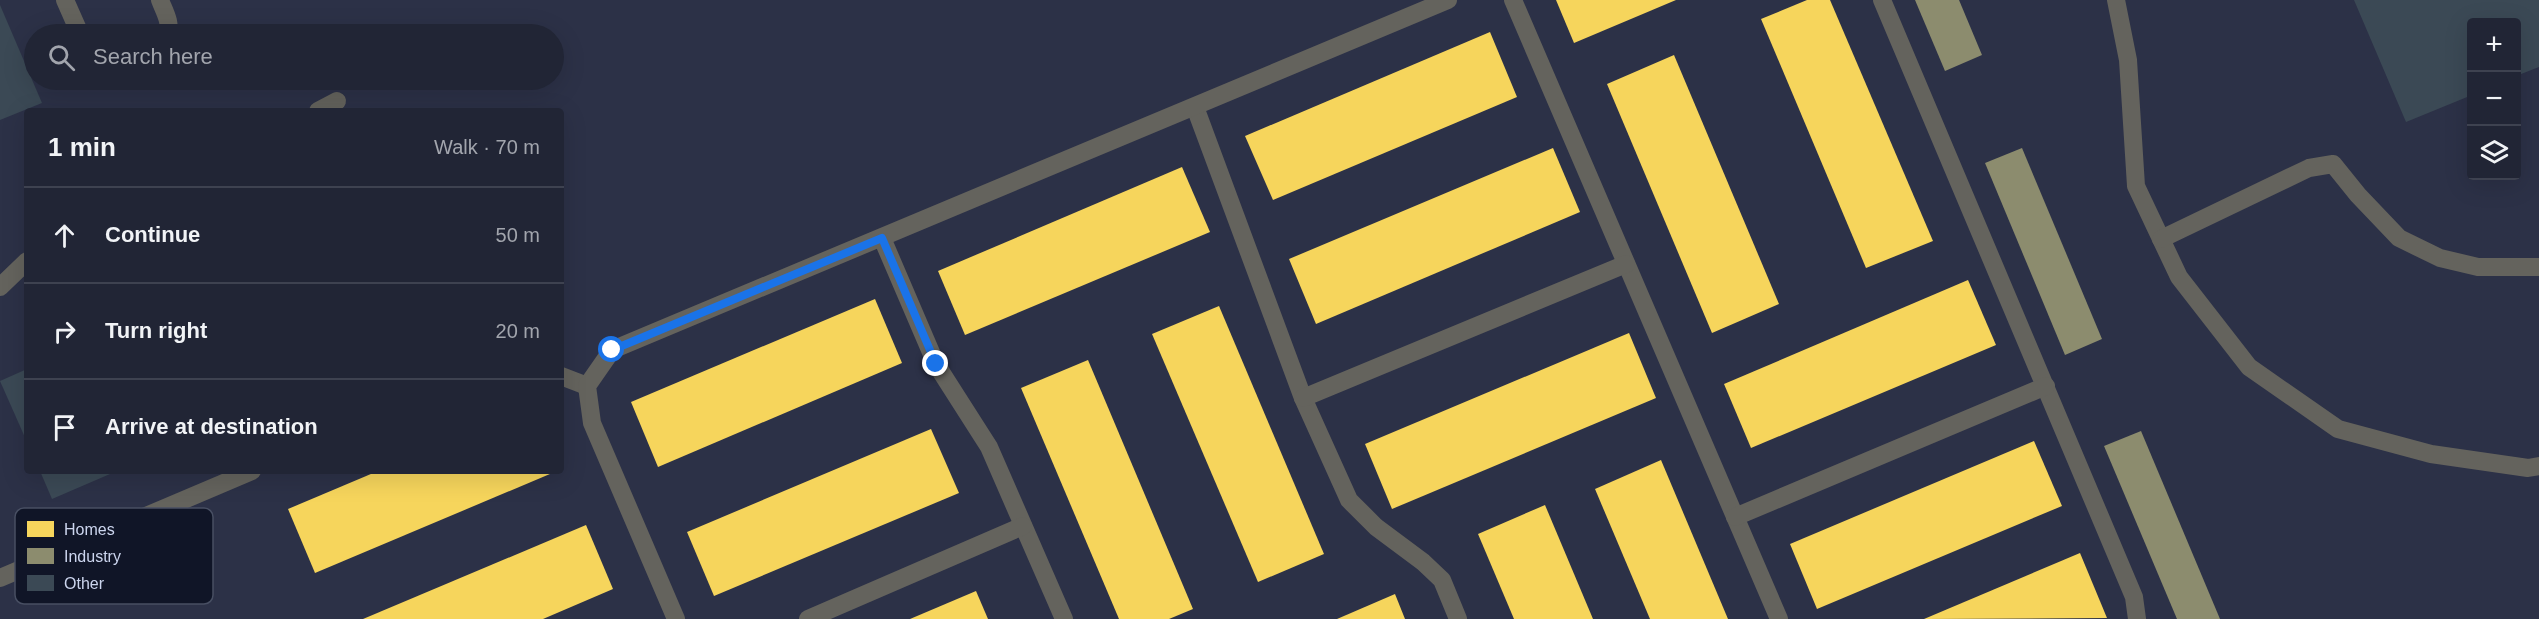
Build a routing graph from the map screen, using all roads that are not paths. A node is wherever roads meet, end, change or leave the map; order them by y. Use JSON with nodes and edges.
{"nodes":[{"id":1,"x":64,"y":0,"type":"edge"},
{"id":2,"x":160,"y":0,"type":"edge"},
{"id":3,"x":1448,"y":0,"type":"edge"},
{"id":4,"x":1513,"y":0,"type":"edge"},
{"id":5,"x":1882,"y":0,"type":"edge"},
{"id":6,"x":2116,"y":0,"type":"edge"},
{"id":7,"x":75,"y":24,"type":"edge"},
{"id":8,"x":168,"y":24,"type":"edge"},
{"id":9,"x":337,"y":101,"type":"dead end"},
{"id":10,"x":1195,"y":106,"type":"junction"},
{"id":11,"x":324,"y":108,"type":"edge"},
{"id":12,"x":882,"y":238,"type":"junction"},
{"id":13,"x":2161,"y":239,"type":"junction"},
{"id":14,"x":24,"y":264,"type":"edge"},
{"id":15,"x":1626,"y":264,"type":"junction"},
{"id":16,"x":2539,"y":267,"type":"edge"},
{"id":17,"x":0,"y":287,"type":"edge"},
{"id":18,"x":564,"y":377,"type":"edge"},
{"id":19,"x":587,"y":386,"type":"junction"},
{"id":20,"x":2046,"y":386,"type":"junction"},
{"id":21,"x":1304,"y":398,"type":"junction"},
{"id":22,"x":2539,"y":467,"type":"edge"},
{"id":23,"x":245,"y":474,"type":"edge"},
{"id":24,"x":165,"y":508,"type":"edge"},
{"id":25,"x":1735,"y":517,"type":"junction"},
{"id":26,"x":1023,"y":526,"type":"junction"},
{"id":27,"x":15,"y":572,"type":"edge"},
{"id":28,"x":0,"y":578,"type":"edge"},
{"id":29,"x":674,"y":618,"type":"edge"},
{"id":30,"x":808,"y":619,"type":"edge"},
{"id":31,"x":1064,"y":619,"type":"edge"},
{"id":32,"x":1458,"y":619,"type":"edge"},
{"id":33,"x":1779,"y":619,"type":"edge"},
{"id":34,"x":2137,"y":619,"type":"edge"}],
"edges":[{"from":1,"to":7,"type":"lane"},
{"from":2,"to":8,"type":"lane"},
{"from":3,"to":10,"type":"lane"},
{"from":4,"to":15,"type":"lane"},
{"from":5,"to":20,"type":"lane"},
{"from":6,"to":13,"type":"lane"},
{"from":9,"to":11,"type":"lane"},
{"from":10,"to":12,"type":"lane"},
{"from":10,"to":21,"type":"lane"},
{"from":12,"to":19,"type":"lane"},
{"from":12,"to":26,"type":"lane"},
{"from":13,"to":16,"type":"lane"},
{"from":13,"to":22,"type":"lane"},
{"from":14,"to":17,"type":"lane"},
{"from":15,"to":21,"type":"lane"},
{"from":15,"to":25,"type":"lane"},
{"from":18,"to":19,"type":"lane"},
{"from":19,"to":29,"type":"lane"},
{"from":20,"to":25,"type":"lane"},
{"from":20,"to":34,"type":"lane"},
{"from":21,"to":32,"type":"lane"},
{"from":23,"to":24,"type":"lane"},
{"from":25,"to":33,"type":"lane"},
{"from":26,"to":30,"type":"lane"},
{"from":26,"to":31,"type":"lane"},
{"from":27,"to":28,"type":"lane"}]}
